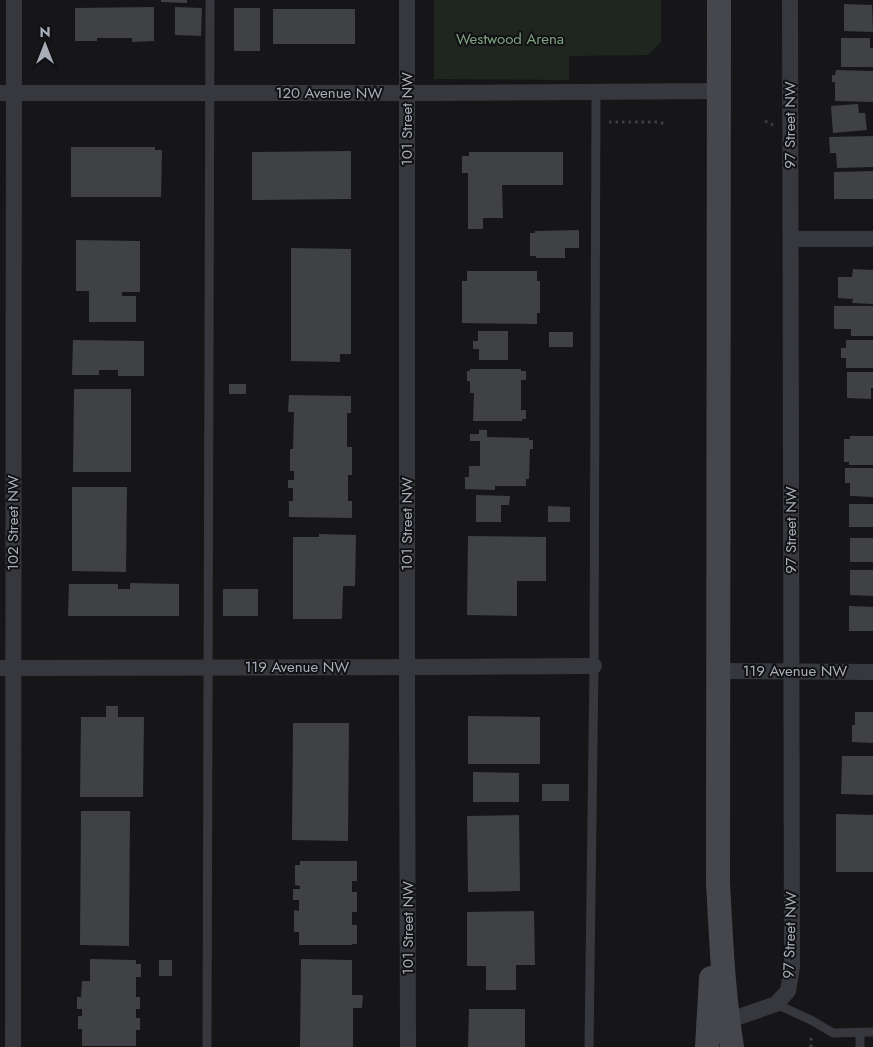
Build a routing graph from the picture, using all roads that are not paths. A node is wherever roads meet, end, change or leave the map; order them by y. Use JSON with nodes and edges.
{"nodes":[{"id":1,"x":14,"y":0,"type":"edge"},
{"id":2,"x":210,"y":0,"type":"edge"},
{"id":3,"x":407,"y":0,"type":"edge"},
{"id":4,"x":719,"y":0,"type":"edge"},
{"id":5,"x":790,"y":0,"type":"edge"},
{"id":6,"x":596,"y":92,"type":"junction"},
{"id":7,"x":719,"y":92,"type":"junction"},
{"id":8,"x":7,"y":93,"type":"edge"},
{"id":9,"x":210,"y":93,"type":"junction"},
{"id":10,"x":407,"y":93,"type":"junction"},
{"id":11,"x":791,"y":239,"type":"junction"},
{"id":12,"x":873,"y":239,"type":"edge"},
{"id":13,"x":594,"y":666,"type":"junction"},
{"id":14,"x":407,"y":667,"type":"junction"},
{"id":15,"x":7,"y":668,"type":"edge"},
{"id":16,"x":209,"y":668,"type":"junction"},
{"id":17,"x":718,"y":671,"type":"junction"},
{"id":18,"x":791,"y":672,"type":"junction"},
{"id":19,"x":873,"y":672,"type":"edge"},
{"id":20,"x":718,"y":882,"type":"junction"},
{"id":21,"x":776,"y":1004,"type":"junction"},
{"id":22,"x":727,"y":1021,"type":"junction"},
{"id":23,"x":860,"y":1032,"type":"junction"},
{"id":24,"x":873,"y":1032,"type":"edge"},
{"id":25,"x":13,"y":1047,"type":"edge"},
{"id":26,"x":207,"y":1047,"type":"edge"},
{"id":27,"x":408,"y":1047,"type":"edge"},
{"id":28,"x":589,"y":1047,"type":"edge"},
{"id":29,"x":707,"y":1047,"type":"edge"},
{"id":30,"x":732,"y":1047,"type":"edge"},
{"id":31,"x":860,"y":1047,"type":"edge"}],
"edges":[{"from":1,"to":8,"type":"street","name":"102 Street NW"},
{"from":2,"to":9,"type":"lane"},
{"from":3,"to":10,"type":"street","name":"101 Street NW"},
{"from":4,"to":7,"type":"main road"},
{"from":5,"to":11,"type":"street","name":"97 Street NW"},
{"from":6,"to":7,"type":"street","name":"120 Avenue NW"},
{"from":6,"to":10,"type":"street","name":"120 Avenue NW"},
{"from":6,"to":13,"type":"lane"},
{"from":7,"to":17,"type":"main road"},
{"from":8,"to":9,"type":"street","name":"120 Avenue NW"},
{"from":8,"to":15,"type":"street","name":"102 Street NW"},
{"from":9,"to":10,"type":"street","name":"120 Avenue NW"},
{"from":9,"to":16,"type":"lane"},
{"from":10,"to":14,"type":"street","name":"101 Street NW"},
{"from":11,"to":12,"type":"street"},
{"from":11,"to":18,"type":"street","name":"97 Street NW"},
{"from":13,"to":14,"type":"street","name":"119 Avenue NW"},
{"from":13,"to":28,"type":"lane"},
{"from":14,"to":16,"type":"street","name":"119 Avenue NW"},
{"from":14,"to":27,"type":"street","name":"101 Street NW"},
{"from":15,"to":16,"type":"street","name":"119 Avenue NW"},
{"from":15,"to":25,"type":"street","name":"102 Street NW"},
{"from":16,"to":26,"type":"lane"},
{"from":17,"to":18,"type":"street","name":"119 Avenue NW"},
{"from":17,"to":20,"type":"main road"},
{"from":18,"to":19,"type":"street","name":"119 Avenue NW"},
{"from":18,"to":21,"type":"street","name":"97 Street NW"},
{"from":20,"to":22,"type":"main road"},
{"from":20,"to":29,"type":"main road"},
{"from":21,"to":22,"type":"street"},
{"from":21,"to":23,"type":"lane"},
{"from":22,"to":30,"type":"main road"},
{"from":23,"to":24,"type":"lane"},
{"from":23,"to":31,"type":"lane"}]}
